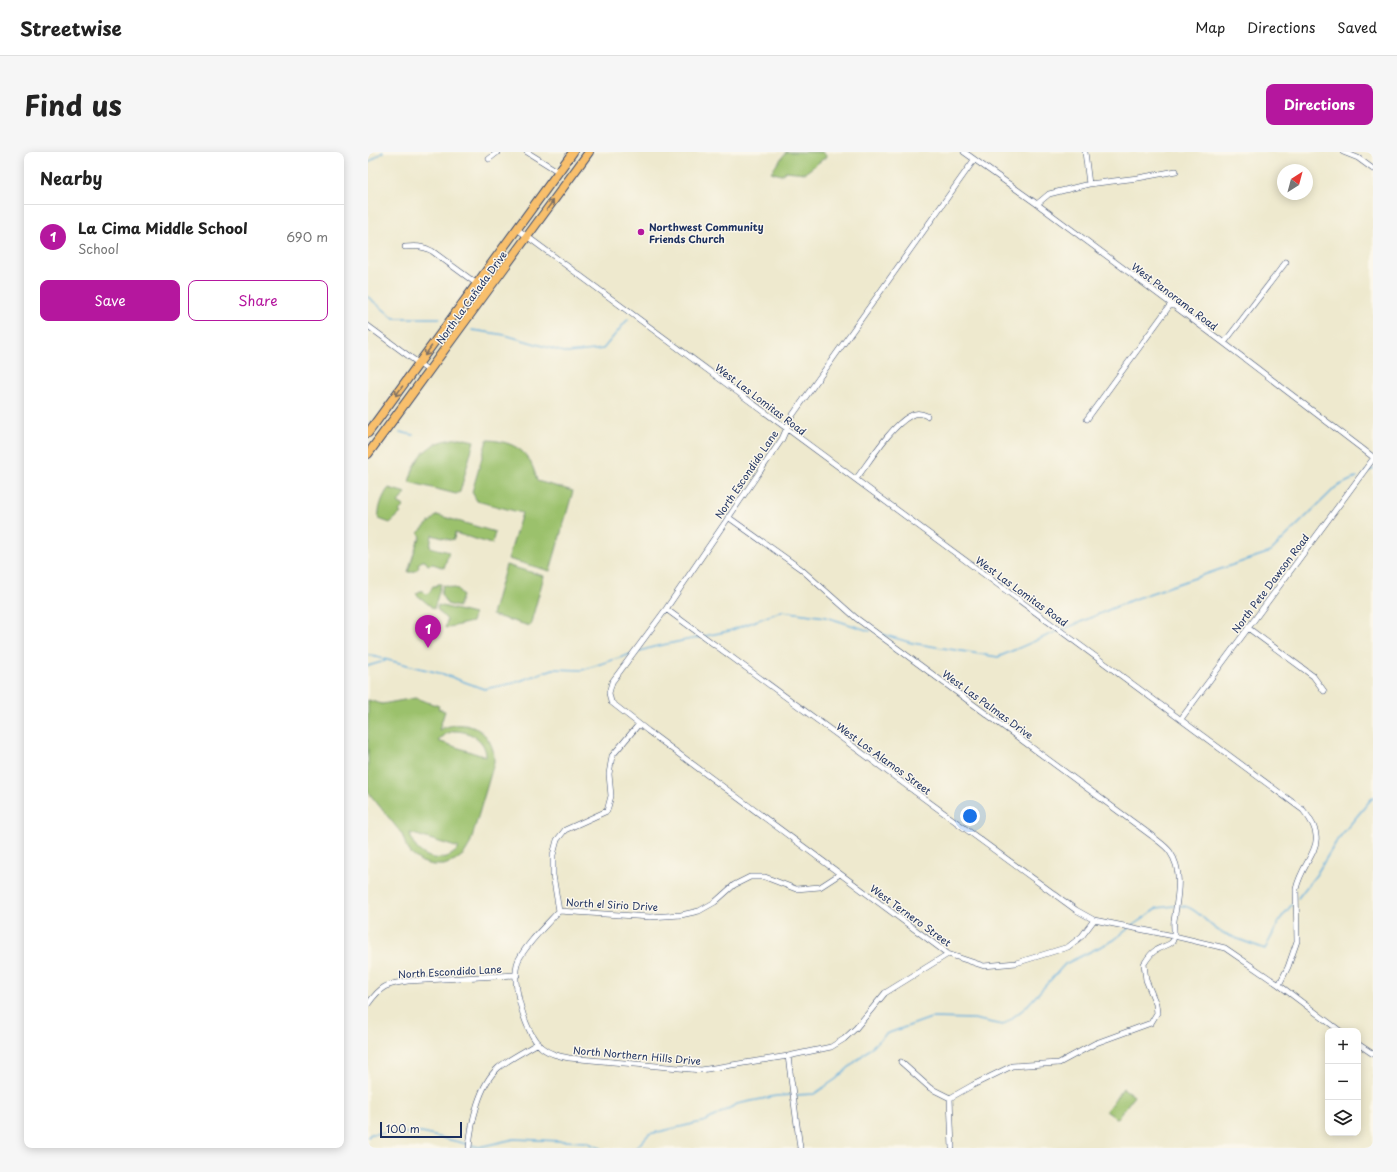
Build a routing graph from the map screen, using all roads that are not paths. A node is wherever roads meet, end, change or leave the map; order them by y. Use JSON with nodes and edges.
{"nodes":[{"id":1,"x":498,"y":152,"type":"edge"},
{"id":2,"x":527,"y":152,"type":"edge"},
{"id":3,"x":573,"y":152,"type":"edge"},
{"id":4,"x":589,"y":152,"type":"edge"},
{"id":5,"x":964,"y":152,"type":"edge"},
{"id":6,"x":1085,"y":152,"type":"edge"},
{"id":7,"x":1343,"y":152,"type":"edge"},
{"id":8,"x":489,"y":159,"type":"dead end"},
{"id":9,"x":974,"y":160,"type":"junction"},
{"id":10,"x":1373,"y":169,"type":"edge"},
{"id":11,"x":1176,"y":171,"type":"dead end"},
{"id":12,"x":559,"y":172,"type":"junction"},
{"id":13,"x":1089,"y":184,"type":"junction"},
{"id":14,"x":1036,"y":204,"type":"junction"},
{"id":15,"x":517,"y":229,"type":"junction"},
{"id":16,"x":527,"y":237,"type":"junction"},
{"id":17,"x":405,"y":247,"type":"dead end"},
{"id":18,"x":1286,"y":262,"type":"dead end"},
{"id":19,"x":477,"y":284,"type":"junction"},
{"id":20,"x":1171,"y":304,"type":"junction"},
{"id":21,"x":368,"y":326,"type":"edge"},
{"id":22,"x":1224,"y":343,"type":"junction"},
{"id":23,"x":419,"y":364,"type":"junction"},
{"id":24,"x":429,"y":371,"type":"junction"},
{"id":25,"x":927,"y":416,"type":"dead end"},
{"id":26,"x":1087,"y":419,"type":"dead end"},
{"id":27,"x":787,"y":429,"type":"junction"},
{"id":28,"x":368,"y":433,"type":"edge"},
{"id":29,"x":368,"y":454,"type":"edge"},
{"id":30,"x":1373,"y":458,"type":"edge"},
{"id":31,"x":856,"y":479,"type":"junction"},
{"id":32,"x":728,"y":517,"type":"junction"},
{"id":33,"x":666,"y":609,"type":"junction"},
{"id":34,"x":1248,"y":628,"type":"junction"},
{"id":35,"x":1324,"y":691,"type":"dead end"},
{"id":36,"x":611,"y":702,"type":"joint"},
{"id":37,"x":1181,"y":719,"type":"junction"},
{"id":38,"x":639,"y":724,"type":"junction"},
{"id":39,"x":840,"y":874,"type":"junction"},
{"id":40,"x":559,"y":911,"type":"junction"},
{"id":41,"x":1094,"y":920,"type":"junction"},
{"id":42,"x":1174,"y":936,"type":"junction"},
{"id":43,"x":948,"y":954,"type":"junction"},
{"id":44,"x":517,"y":973,"type":"junction"},
{"id":45,"x":1279,"y":985,"type":"junction"},
{"id":46,"x":368,"y":1004,"type":"edge"},
{"id":47,"x":1336,"y":1028,"type":"edge"},
{"id":48,"x":538,"y":1043,"type":"junction"},
{"id":49,"x":1361,"y":1046,"type":"edge"},
{"id":50,"x":1373,"y":1054,"type":"edge"},
{"id":51,"x":788,"y":1056,"type":"junction"},
{"id":52,"x":901,"y":1062,"type":"dead end"},
{"id":53,"x":950,"y":1098,"type":"junction"},
{"id":54,"x":469,"y":1148,"type":"edge"},
{"id":55,"x":800,"y":1148,"type":"edge"},
{"id":56,"x":952,"y":1148,"type":"edge"}],
"edges":[{"from":1,"to":8,"type":"street"},
{"from":2,"to":12,"type":"street"},
{"from":3,"to":12,"type":"main road","name":"North La Cañada Drive"},
{"from":16,"to":4,"type":"main road","name":"North La Cañada Drive","one_way":true},
{"from":5,"to":9,"type":"street","name":"West Panorama Road"},
{"from":6,"to":13,"type":"street"},
{"from":7,"to":10,"type":"street"},
{"from":9,"to":14,"type":"street","name":"West Panorama Road"},
{"from":9,"to":27,"type":"street","name":"North Escondido Lane"},
{"from":11,"to":13,"type":"street"},
{"from":12,"to":15,"type":"main road","name":"North La Cañada Drive"},
{"from":13,"to":14,"type":"street"},
{"from":14,"to":20,"type":"street","name":"West Panorama Road"},
{"from":15,"to":16,"type":"street","name":"West Las Lomitas Road"},
{"from":15,"to":19,"type":"main road","name":"North La Cañada Drive"},
{"from":16,"to":24,"type":"main road","name":"North La Cañada Drive"},
{"from":16,"to":27,"type":"street","name":"West Las Lomitas Road"},
{"from":17,"to":19,"type":"street"},
{"from":18,"to":22,"type":"street"},
{"from":19,"to":23,"type":"main road","name":"North La Cañada Drive","one_way":true},
{"from":20,"to":22,"type":"street","name":"West Panorama Road"},
{"from":20,"to":26,"type":"street"},
{"from":21,"to":23,"type":"street"},
{"from":22,"to":30,"type":"street","name":"West Panorama Road"},
{"from":23,"to":24,"type":"street"},
{"from":23,"to":28,"type":"main road","name":"North La Cañada Drive","one_way":true},
{"from":24,"to":29,"type":"main road","name":"North La Cañada Drive"},
{"from":25,"to":31,"type":"street"},
{"from":27,"to":31,"type":"street","name":"West Las Lomitas Road"},
{"from":27,"to":32,"type":"street","name":"North Escondido Lane"},
{"from":30,"to":34,"type":"street","name":"North Pete Dawson Road"},
{"from":31,"to":37,"type":"street","name":"West Las Lomitas Road"},
{"from":32,"to":33,"type":"street","name":"North Escondido Lane"},
{"from":32,"to":42,"type":"street","name":"West Las Palmas Drive"},
{"from":33,"to":36,"type":"street","name":"North Escondido Lane"},
{"from":33,"to":41,"type":"street","name":"West Los Alamos Street"},
{"from":34,"to":35,"type":"street"},
{"from":34,"to":37,"type":"street","name":"North Pete Dawson Road"},
{"from":36,"to":38,"type":"street","name":"West Ternero Street"},
{"from":37,"to":45,"type":"street","name":"West Las Lomitas Road"},
{"from":38,"to":39,"type":"street","name":"West Ternero Street"},
{"from":38,"to":40,"type":"street"},
{"from":39,"to":40,"type":"street","name":"North el Sirio Drive"},
{"from":39,"to":43,"type":"street","name":"West Ternero Street"},
{"from":40,"to":44,"type":"street"},
{"from":41,"to":42,"type":"street"},
{"from":41,"to":43,"type":"street","name":"West Ternero Street"},
{"from":42,"to":45,"type":"street"},
{"from":42,"to":53,"type":"street"},
{"from":43,"to":51,"type":"street","name":"North Northern Hills Drive"},
{"from":44,"to":46,"type":"street","name":"North Escondido Lane"},
{"from":44,"to":48,"type":"street","name":"North Northern Hills Drive"},
{"from":45,"to":47,"type":"street"},
{"from":48,"to":51,"type":"street","name":"North Northern Hills Drive"},
{"from":48,"to":54,"type":"street"},
{"from":49,"to":50,"type":"street"},
{"from":51,"to":55,"type":"street"},
{"from":52,"to":53,"type":"street"},
{"from":53,"to":56,"type":"street"}]}
